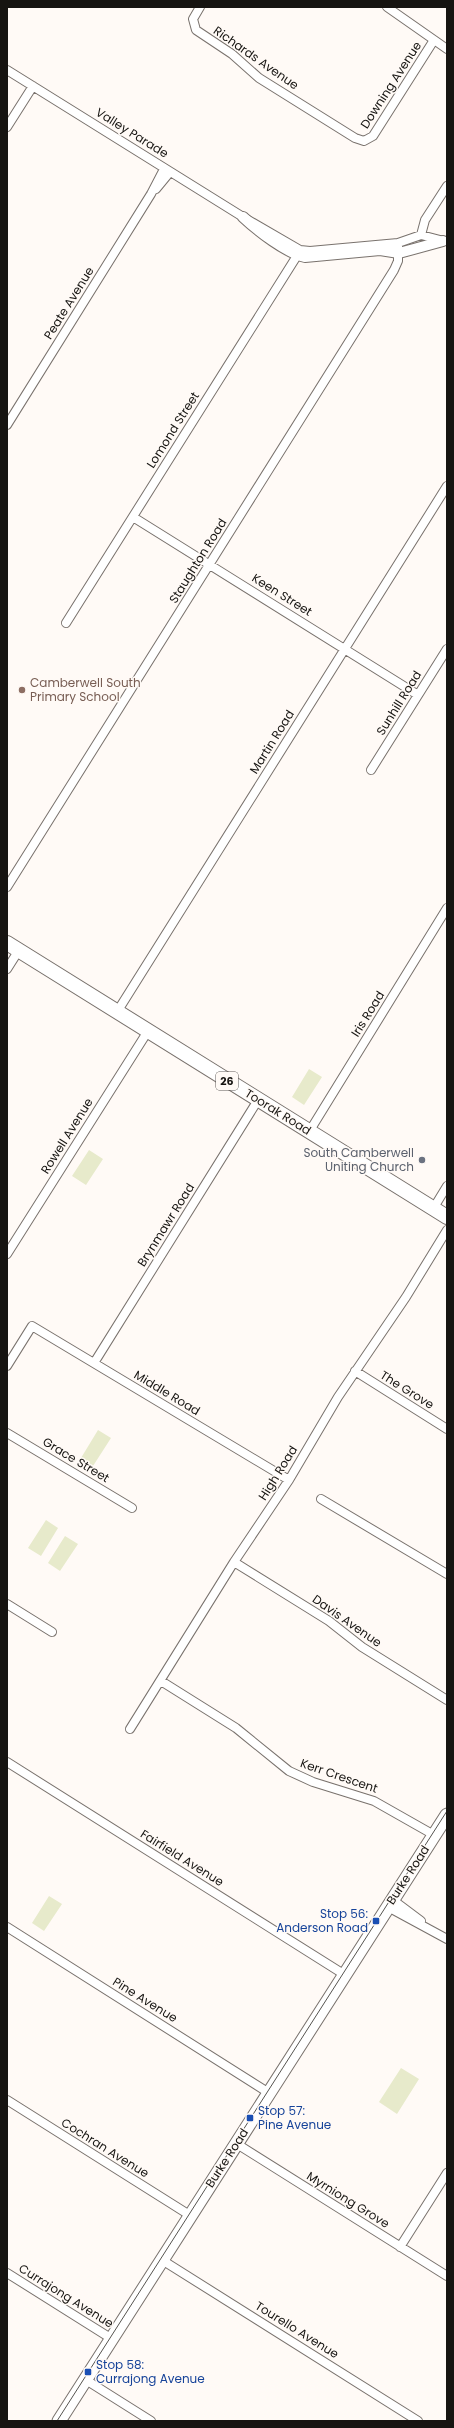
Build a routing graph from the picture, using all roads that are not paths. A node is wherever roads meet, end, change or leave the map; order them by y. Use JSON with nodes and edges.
{"nodes":[{"id":1,"x":200,"y":7,"type":"edge"},
{"id":2,"x":387,"y":7,"type":"edge"},
{"id":3,"x":434,"y":40,"type":"junction"},
{"id":4,"x":447,"y":49,"type":"edge"},
{"id":5,"x":7,"y":70,"type":"edge"},
{"id":6,"x":33,"y":86,"type":"junction"},
{"id":7,"x":7,"y":127,"type":"edge"},
{"id":8,"x":366,"y":141,"type":"joint"},
{"id":9,"x":167,"y":170,"type":"junction"},
{"id":10,"x":447,"y":186,"type":"edge"},
{"id":11,"x":243,"y":218,"type":"joint"},
{"id":12,"x":421,"y":236,"type":"junction"},
{"id":13,"x":445,"y":241,"type":"edge"},
{"id":14,"x":399,"y":248,"type":"junction"},
{"id":15,"x":299,"y":253,"type":"junction"},
{"id":16,"x":7,"y":425,"type":"edge"},
{"id":17,"x":447,"y":486,"type":"edge"},
{"id":18,"x":133,"y":517,"type":"junction"},
{"id":19,"x":210,"y":564,"type":"junction"},
{"id":20,"x":66,"y":622,"type":"dead end"},
{"id":21,"x":345,"y":649,"type":"junction"},
{"id":22,"x":447,"y":649,"type":"edge"},
{"id":23,"x":418,"y":695,"type":"junction"},
{"id":24,"x":371,"y":770,"type":"dead end"},
{"id":25,"x":7,"y":887,"type":"edge"},
{"id":26,"x":447,"y":908,"type":"edge"},
{"id":27,"x":7,"y":943,"type":"edge"},
{"id":28,"x":19,"y":950,"type":"junction"},
{"id":29,"x":7,"y":970,"type":"edge"},
{"id":30,"x":117,"y":1012,"type":"junction"},
{"id":31,"x":148,"y":1031,"type":"junction"},
{"id":32,"x":258,"y":1100,"type":"junction"},
{"id":33,"x":309,"y":1132,"type":"junction"},
{"id":34,"x":447,"y":1186,"type":"edge"},
{"id":35,"x":433,"y":1209,"type":"junction"},
{"id":36,"x":447,"y":1217,"type":"edge"},
{"id":37,"x":447,"y":1230,"type":"edge"},
{"id":38,"x":7,"y":1254,"type":"edge"},
{"id":39,"x":94,"y":1363,"type":"junction"},
{"id":40,"x":7,"y":1366,"type":"edge"},
{"id":41,"x":355,"y":1371,"type":"junction"},
{"id":42,"x":447,"y":1429,"type":"edge"},
{"id":43,"x":7,"y":1433,"type":"edge"},
{"id":44,"x":289,"y":1480,"type":"junction"},
{"id":45,"x":321,"y":1499,"type":"dead end"},
{"id":46,"x":132,"y":1508,"type":"dead end"},
{"id":47,"x":234,"y":1562,"type":"junction"},
{"id":48,"x":447,"y":1574,"type":"edge"},
{"id":49,"x":7,"y":1604,"type":"edge"},
{"id":50,"x":52,"y":1632,"type":"dead end"},
{"id":51,"x":161,"y":1681,"type":"junction"},
{"id":52,"x":447,"y":1700,"type":"edge"},
{"id":53,"x":130,"y":1729,"type":"dead end"},
{"id":54,"x":7,"y":1762,"type":"edge"},
{"id":55,"x":447,"y":1815,"type":"edge"},
{"id":56,"x":434,"y":1835,"type":"junction"},
{"id":57,"x":391,"y":1904,"type":"junction"},
{"id":58,"x":7,"y":1927,"type":"edge"},
{"id":59,"x":447,"y":1939,"type":"edge"},
{"id":60,"x":345,"y":1975,"type":"junction"},
{"id":61,"x":269,"y":2093,"type":"junction"},
{"id":62,"x":7,"y":2100,"type":"edge"},
{"id":63,"x":236,"y":2144,"type":"junction"},
{"id":64,"x":447,"y":2173,"type":"edge"},
{"id":65,"x":191,"y":2216,"type":"junction"},
{"id":66,"x":400,"y":2247,"type":"junction"},
{"id":67,"x":162,"y":2260,"type":"junction"},
{"id":68,"x":7,"y":2273,"type":"edge"},
{"id":69,"x":447,"y":2276,"type":"edge"},
{"id":70,"x":112,"y":2339,"type":"junction"},
{"id":71,"x":86,"y":2380,"type":"junction"},
{"id":72,"x":60,"y":2421,"type":"edge"},
{"id":73,"x":151,"y":2421,"type":"edge"},
{"id":74,"x":418,"y":2421,"type":"edge"}],
"edges":[{"from":1,"to":8,"type":"street","name":"Richards Avenue"},
{"from":2,"to":3,"type":"street"},
{"from":3,"to":4,"type":"street"},
{"from":3,"to":8,"type":"street","name":"Downing Avenue"},
{"from":5,"to":6,"type":"street","name":"Valley Parade"},
{"from":6,"to":7,"type":"street"},
{"from":6,"to":9,"type":"street","name":"Valley Parade"},
{"from":9,"to":11,"type":"street","name":"Valley Parade"},
{"from":9,"to":16,"type":"street","name":"Peate Avenue"},
{"from":10,"to":12,"type":"street"},
{"from":11,"to":15,"type":"street","name":"Valley Parade"},
{"from":12,"to":13,"type":"street","name":"Valley Parade"},
{"from":12,"to":14,"type":"street","name":"Valley Parade"},
{"from":13,"to":14,"type":"street","name":"Valley Parade"},
{"from":14,"to":15,"type":"street","name":"Valley Parade"},
{"from":14,"to":19,"type":"street","name":"Staughton Road"},
{"from":15,"to":18,"type":"street","name":"Lomond Street"},
{"from":17,"to":21,"type":"street","name":"Martin Road"},
{"from":18,"to":19,"type":"street","name":"Keen Street"},
{"from":18,"to":20,"type":"street","name":"Lomond Street"},
{"from":19,"to":21,"type":"street","name":"Keen Street"},
{"from":19,"to":25,"type":"street","name":"Staughton Road"},
{"from":21,"to":23,"type":"street","name":"Keen Street"},
{"from":21,"to":30,"type":"street","name":"Martin Road"},
{"from":22,"to":23,"type":"street","name":"Sunhill Road"},
{"from":23,"to":24,"type":"street","name":"Sunhill Road"},
{"from":26,"to":33,"type":"street","name":"Iris Road"},
{"from":27,"to":28,"type":"highway","name":"Toorak Road","number":"26"},
{"from":28,"to":29,"type":"street"},
{"from":28,"to":30,"type":"highway","name":"Toorak Road","number":"26"},
{"from":30,"to":31,"type":"highway","name":"Toorak Road","number":"26"},
{"from":31,"to":32,"type":"highway","name":"Toorak Road","number":"26"},
{"from":31,"to":38,"type":"street","name":"Rowell Avenue"},
{"from":32,"to":33,"type":"highway","name":"Toorak Road","number":"26"},
{"from":32,"to":39,"type":"street","name":"Brynmawr Road"},
{"from":33,"to":35,"type":"highway","name":"Toorak Road","number":"26"},
{"from":34,"to":35,"type":"street"},
{"from":35,"to":36,"type":"highway","name":"Toorak Road","number":"26"},
{"from":37,"to":41,"type":"street","name":"High Road"},
{"from":39,"to":40,"type":"street","name":"Middle Road"},
{"from":39,"to":44,"type":"street","name":"Middle Road"},
{"from":41,"to":42,"type":"street","name":"The Grove"},
{"from":41,"to":44,"type":"street","name":"High Road"},
{"from":43,"to":46,"type":"street","name":"Grace Street"},
{"from":44,"to":47,"type":"street","name":"High Road"},
{"from":45,"to":48,"type":"street"},
{"from":47,"to":51,"type":"street","name":"High Road"},
{"from":47,"to":52,"type":"street","name":"Davis Avenue"},
{"from":49,"to":50,"type":"street"},
{"from":51,"to":53,"type":"street","name":"High Road"},
{"from":51,"to":56,"type":"street","name":"Kerr Crescent"},
{"from":54,"to":60,"type":"street","name":"Fairfield Avenue"},
{"from":55,"to":56,"type":"main road","name":"Burke Road"},
{"from":56,"to":57,"type":"main road","name":"Burke Road"},
{"from":57,"to":59,"type":"street"},
{"from":57,"to":60,"type":"main road","name":"Burke Road"},
{"from":58,"to":61,"type":"street","name":"Pine Avenue"},
{"from":60,"to":61,"type":"main road","name":"Burke Road"},
{"from":61,"to":63,"type":"main road","name":"Burke Road"},
{"from":62,"to":65,"type":"street","name":"Cochran Avenue"},
{"from":63,"to":65,"type":"main road","name":"Burke Road"},
{"from":63,"to":66,"type":"street","name":"Myrniong Grove"},
{"from":64,"to":66,"type":"street"},
{"from":65,"to":67,"type":"main road","name":"Burke Road"},
{"from":66,"to":69,"type":"street","name":"Myrniong Grove"},
{"from":67,"to":70,"type":"main road","name":"Burke Road"},
{"from":67,"to":74,"type":"street","name":"Tourello Avenue"},
{"from":68,"to":70,"type":"street","name":"Currajong Avenue"},
{"from":70,"to":71,"type":"main road","name":"Burke Road"},
{"from":71,"to":72,"type":"main road","name":"Burke Road"},
{"from":71,"to":73,"type":"street"}]}
